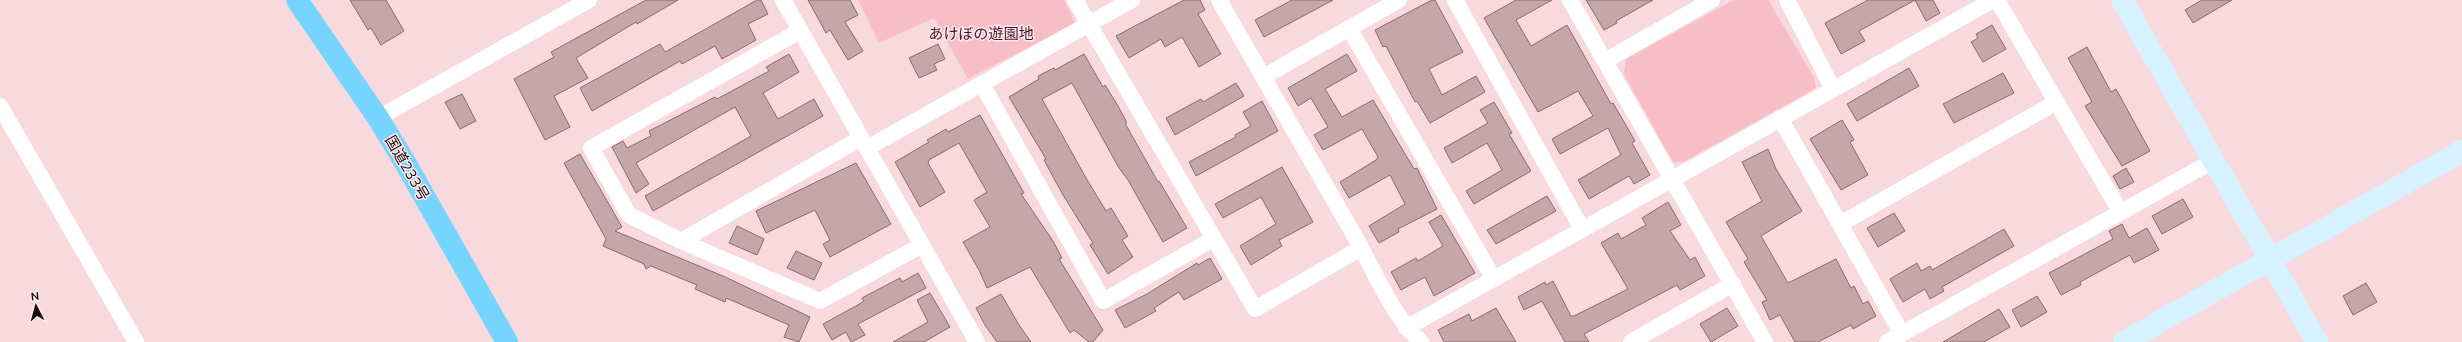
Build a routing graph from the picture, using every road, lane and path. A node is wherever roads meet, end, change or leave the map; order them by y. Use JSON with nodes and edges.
{"nodes":[{"id":1,"x":297,"y":0,"type":"edge"},
{"id":2,"x":589,"y":0,"type":"edge"},
{"id":3,"x":783,"y":0,"type":"edge"},
{"id":4,"x":1075,"y":0,"type":"edge"},
{"id":5,"x":1132,"y":0,"type":"edge"},
{"id":6,"x":1219,"y":0,"type":"edge"},
{"id":7,"x":1399,"y":0,"type":"edge"},
{"id":8,"x":1455,"y":0,"type":"edge"},
{"id":9,"x":1570,"y":0,"type":"edge"},
{"id":10,"x":1712,"y":0,"type":"edge"},
{"id":11,"x":1787,"y":0,"type":"edge"},
{"id":12,"x":1993,"y":0,"type":"edge"},
{"id":13,"x":1996,"y":0,"type":"edge"},
{"id":14,"x":2122,"y":0,"type":"edge"},
{"id":15,"x":1088,"y":24,"type":"junction"},
{"id":16,"x":1349,"y":28,"type":"junction"},
{"id":17,"x":800,"y":31,"type":"junction"},
{"id":18,"x":1605,"y":61,"type":"junction"},
{"id":19,"x":1263,"y":77,"type":"junction"},
{"id":20,"x":982,"y":84,"type":"junction"},
{"id":21,"x":1833,"y":89,"type":"junction"},
{"id":22,"x":2057,"y":102,"type":"junction"},
{"id":23,"x":0,"y":106,"type":"edge"},
{"id":24,"x":378,"y":118,"type":"junction"},
{"id":25,"x":1780,"y":118,"type":"junction"},
{"id":26,"x":864,"y":143,"type":"junction"},
{"id":27,"x":2462,"y":151,"type":"edge"},
{"id":28,"x":2213,"y":161,"type":"junction"},
{"id":29,"x":1672,"y":178,"type":"junction"},
{"id":30,"x":2120,"y":211,"type":"junction"},
{"id":31,"x":1840,"y":224,"type":"junction"},
{"id":32,"x":1582,"y":229,"type":"junction"},
{"id":33,"x":1212,"y":239,"type":"junction"},
{"id":34,"x":681,"y":241,"type":"junction"},
{"id":35,"x":922,"y":245,"type":"junction"},
{"id":36,"x":1361,"y":248,"type":"junction"},
{"id":37,"x":2269,"y":258,"type":"junction"},
{"id":38,"x":1494,"y":279,"type":"junction"},
{"id":39,"x":1733,"y":284,"type":"junction"},
{"id":40,"x":1406,"y":328,"type":"junction"},
{"id":41,"x":1902,"y":334,"type":"junction"},
{"id":42,"x":136,"y":342,"type":"edge"},
{"id":43,"x":507,"y":342,"type":"edge"},
{"id":44,"x":977,"y":342,"type":"edge"},
{"id":45,"x":1421,"y":342,"type":"edge"},
{"id":46,"x":1631,"y":342,"type":"edge"},
{"id":47,"x":1765,"y":342,"type":"edge"},
{"id":48,"x":1887,"y":342,"type":"edge"},
{"id":49,"x":2124,"y":342,"type":"edge"},
{"id":50,"x":2317,"y":342,"type":"edge"}],
"edges":[{"from":1,"to":24,"type":"highway","name":"国道233号"},
{"from":2,"to":24,"type":"street"},
{"from":3,"to":17,"type":"street"},
{"from":4,"to":15,"type":"street"},
{"from":5,"to":15,"type":"street"},
{"from":6,"to":19,"type":"street"},
{"from":7,"to":16,"type":"street"},
{"from":8,"to":32,"type":"street"},
{"from":9,"to":18,"type":"street"},
{"from":10,"to":18,"type":"street"},
{"from":11,"to":21,"type":"street"},
{"from":12,"to":21,"type":"street"},
{"from":13,"to":22,"type":"street"},
{"from":14,"to":28,"type":"street"},
{"from":15,"to":20,"type":"street"},
{"from":15,"to":33,"type":"street"},
{"from":16,"to":19,"type":"street"},
{"from":16,"to":38,"type":"street"},
{"from":17,"to":26,"type":"street"},
{"from":17,"to":34,"type":"street"},
{"from":18,"to":29,"type":"street"},
{"from":19,"to":36,"type":"street"},
{"from":20,"to":26,"type":"street"},
{"from":20,"to":33,"type":"street"},
{"from":21,"to":25,"type":"street"},
{"from":22,"to":30,"type":"street"},
{"from":22,"to":31,"type":"street"},
{"from":23,"to":42,"type":"street"},
{"from":24,"to":43,"type":"highway","name":"国道233号"},
{"from":25,"to":29,"type":"street"},
{"from":25,"to":31,"type":"street"},
{"from":26,"to":34,"type":"street"},
{"from":26,"to":35,"type":"street"},
{"from":27,"to":37,"type":"street"},
{"from":28,"to":30,"type":"street"},
{"from":28,"to":37,"type":"street"},
{"from":29,"to":32,"type":"street"},
{"from":29,"to":39,"type":"street"},
{"from":30,"to":41,"type":"street"},
{"from":31,"to":41,"type":"street"},
{"from":32,"to":38,"type":"street"},
{"from":33,"to":36,"type":"street"},
{"from":34,"to":35,"type":"street"},
{"from":35,"to":44,"type":"street"},
{"from":36,"to":40,"type":"street"},
{"from":37,"to":49,"type":"street"},
{"from":37,"to":50,"type":"street"},
{"from":38,"to":40,"type":"street"},
{"from":39,"to":46,"type":"street"},
{"from":39,"to":47,"type":"street"},
{"from":40,"to":45,"type":"street"},
{"from":41,"to":48,"type":"street"}]}
